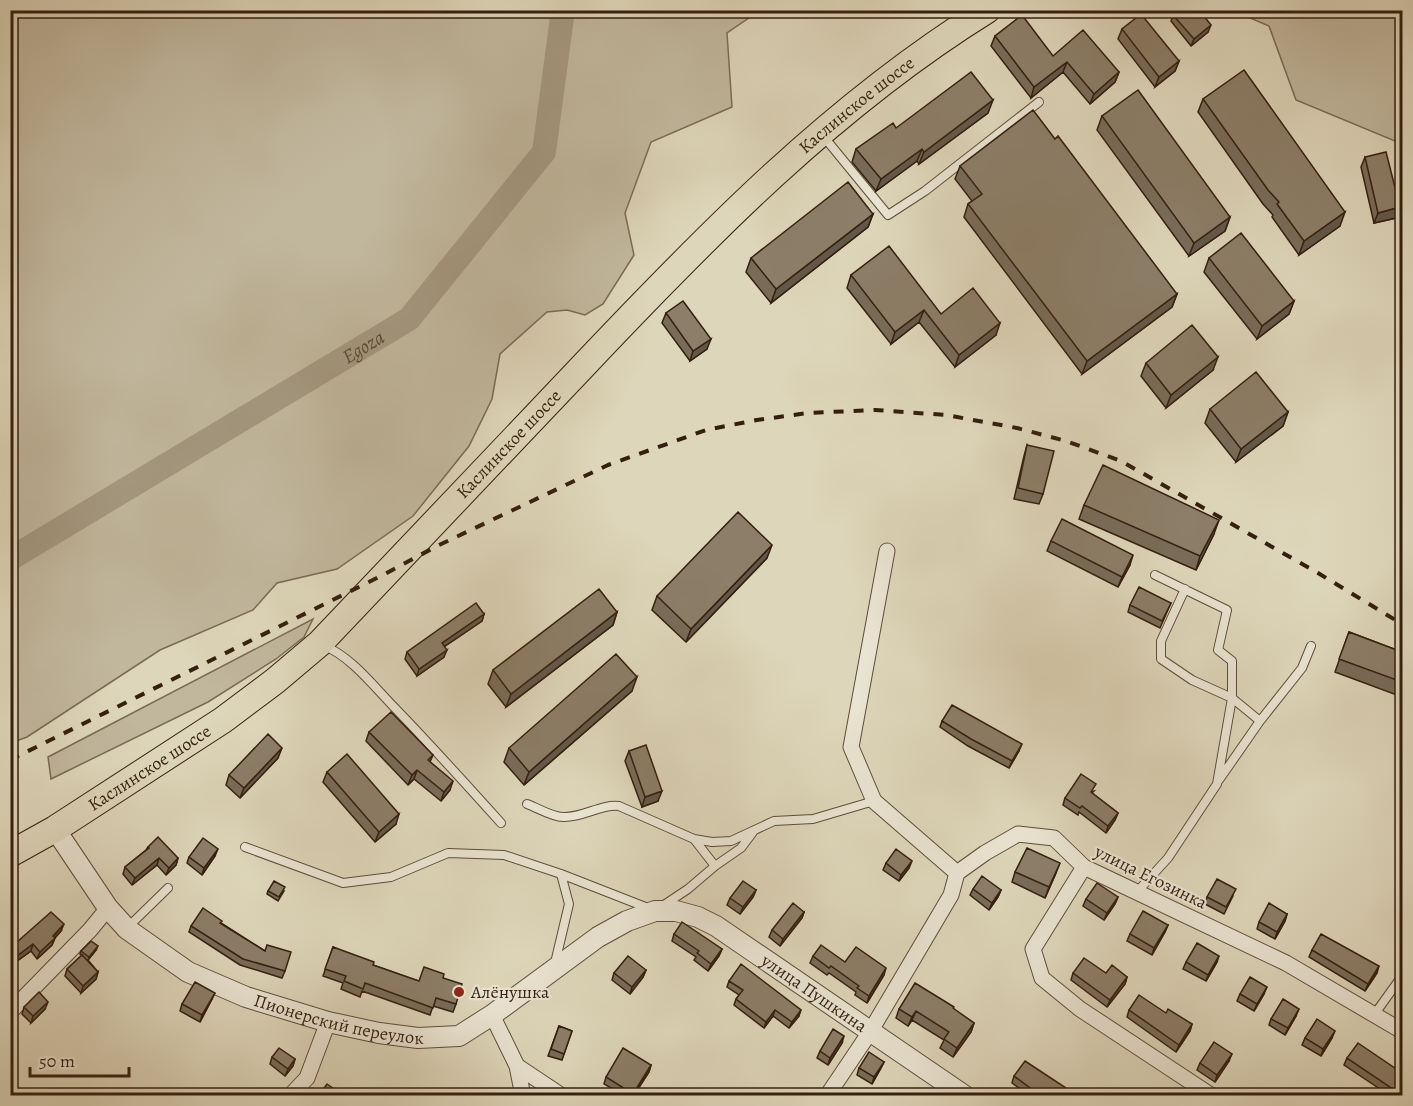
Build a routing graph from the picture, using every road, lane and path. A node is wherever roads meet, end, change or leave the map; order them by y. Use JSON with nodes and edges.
{"nodes":[{"id":1,"x":973,"y":15,"type":"edge"},
{"id":2,"x":1039,"y":102,"type":"dead end"},
{"id":3,"x":821,"y":132,"type":"junction"},
{"id":4,"x":887,"y":551,"type":"dead end"},
{"id":5,"x":1155,"y":575,"type":"dead end"},
{"id":6,"x":1185,"y":589,"type":"junction"},
{"id":7,"x":320,"y":643,"type":"junction"},
{"id":8,"x":1311,"y":646,"type":"dead end"},
{"id":9,"x":1232,"y":698,"type":"junction"},
{"id":10,"x":1260,"y":722,"type":"junction"},
{"id":11,"x":1217,"y":784,"type":"junction"},
{"id":12,"x":874,"y":801,"type":"junction"},
{"id":13,"x":527,"y":804,"type":"dead end"},
{"id":14,"x":501,"y":823,"type":"dead end"},
{"id":15,"x":56,"y":829,"type":"junction"},
{"id":16,"x":755,"y":830,"type":"junction"},
{"id":17,"x":694,"y":839,"type":"junction"},
{"id":18,"x":245,"y":847,"type":"dead end"},
{"id":19,"x":10,"y":854,"type":"edge"},
{"id":20,"x":715,"y":866,"type":"junction"},
{"id":21,"x":1084,"y":867,"type":"junction"},
{"id":22,"x":957,"y":873,"type":"junction"},
{"id":23,"x":561,"y":874,"type":"junction"},
{"id":24,"x":168,"y":888,"type":"dead end"},
{"id":25,"x":1137,"y":892,"type":"junction"},
{"id":26,"x":108,"y":908,"type":"junction"},
{"id":27,"x":655,"y":911,"type":"junction"},
{"id":28,"x":127,"y":929,"type":"junction"},
{"id":29,"x":553,"y":971,"type":"junction"},
{"id":30,"x":1402,"y":976,"type":"edge"},
{"id":31,"x":10,"y":1012,"type":"edge"},
{"id":32,"x":1374,"y":1015,"type":"junction"},
{"id":33,"x":492,"y":1016,"type":"junction"},
{"id":34,"x":328,"y":1022,"type":"junction"},
{"id":35,"x":1402,"y":1031,"type":"edge"},
{"id":36,"x":870,"y":1032,"type":"junction"},
{"id":37,"x":517,"y":1066,"type":"junction"},
{"id":38,"x":307,"y":1078,"type":"junction"},
{"id":39,"x":290,"y":1095,"type":"edge"},
{"id":40,"x":298,"y":1095,"type":"edge"},
{"id":41,"x":523,"y":1095,"type":"edge"},
{"id":42,"x":562,"y":1095,"type":"edge"},
{"id":43,"x":827,"y":1095,"type":"edge"},
{"id":44,"x":965,"y":1095,"type":"edge"},
{"id":45,"x":1212,"y":1095,"type":"edge"}],
"edges":[{"from":1,"to":3,"type":"main road","name":"Каслинское шоссе"},
{"from":2,"to":3,"type":"lane"},
{"from":3,"to":7,"type":"main road","name":"Каслинское шоссе"},
{"from":4,"to":12,"type":"street"},
{"from":5,"to":6,"type":"lane"},
{"from":6,"to":9,"type":"lane"},
{"from":6,"to":9,"type":"lane"},
{"from":7,"to":14,"type":"lane"},
{"from":7,"to":15,"type":"main road","name":"Каслинское шоссе"},
{"from":8,"to":10,"type":"lane"},
{"from":9,"to":10,"type":"lane"},
{"from":9,"to":11,"type":"lane"},
{"from":10,"to":11,"type":"lane"},
{"from":11,"to":25,"type":"lane"},
{"from":12,"to":16,"type":"lane"},
{"from":12,"to":22,"type":"street"},
{"from":13,"to":17,"type":"lane"},
{"from":15,"to":19,"type":"main road","name":"Каслинское шоссе"},
{"from":15,"to":26,"type":"street","name":"Пионерский переулок"},
{"from":16,"to":17,"type":"lane"},
{"from":16,"to":20,"type":"lane"},
{"from":17,"to":20,"type":"lane"},
{"from":18,"to":23,"type":"lane"},
{"from":20,"to":27,"type":"lane"},
{"from":21,"to":22,"type":"street","name":"улица Егозинка"},
{"from":21,"to":25,"type":"street","name":"улица Егозинка"},
{"from":21,"to":45,"type":"street"},
{"from":22,"to":36,"type":"street"},
{"from":23,"to":27,"type":"lane"},
{"from":23,"to":29,"type":"lane"},
{"from":24,"to":28,"type":"lane"},
{"from":25,"to":32,"type":"street","name":"улица Егозинка"},
{"from":26,"to":28,"type":"street","name":"Пионерский переулок"},
{"from":26,"to":31,"type":"street"},
{"from":27,"to":29,"type":"street","name":"Пионерский переулок"},
{"from":27,"to":36,"type":"street","name":"улица Пушкина"},
{"from":28,"to":34,"type":"street","name":"Пионерский переулок"},
{"from":29,"to":33,"type":"street","name":"Пионерский переулок"},
{"from":30,"to":32,"type":"lane"},
{"from":32,"to":35,"type":"street","name":"улица Егозинка"},
{"from":33,"to":34,"type":"street","name":"Пионерский переулок"},
{"from":33,"to":37,"type":"street"},
{"from":34,"to":38,"type":"street"},
{"from":36,"to":43,"type":"street"},
{"from":36,"to":44,"type":"street","name":"улица Пушкина"},
{"from":37,"to":41,"type":"street"},
{"from":37,"to":42,"type":"street"},
{"from":38,"to":39,"type":"street"},
{"from":38,"to":40,"type":"street"}]}
